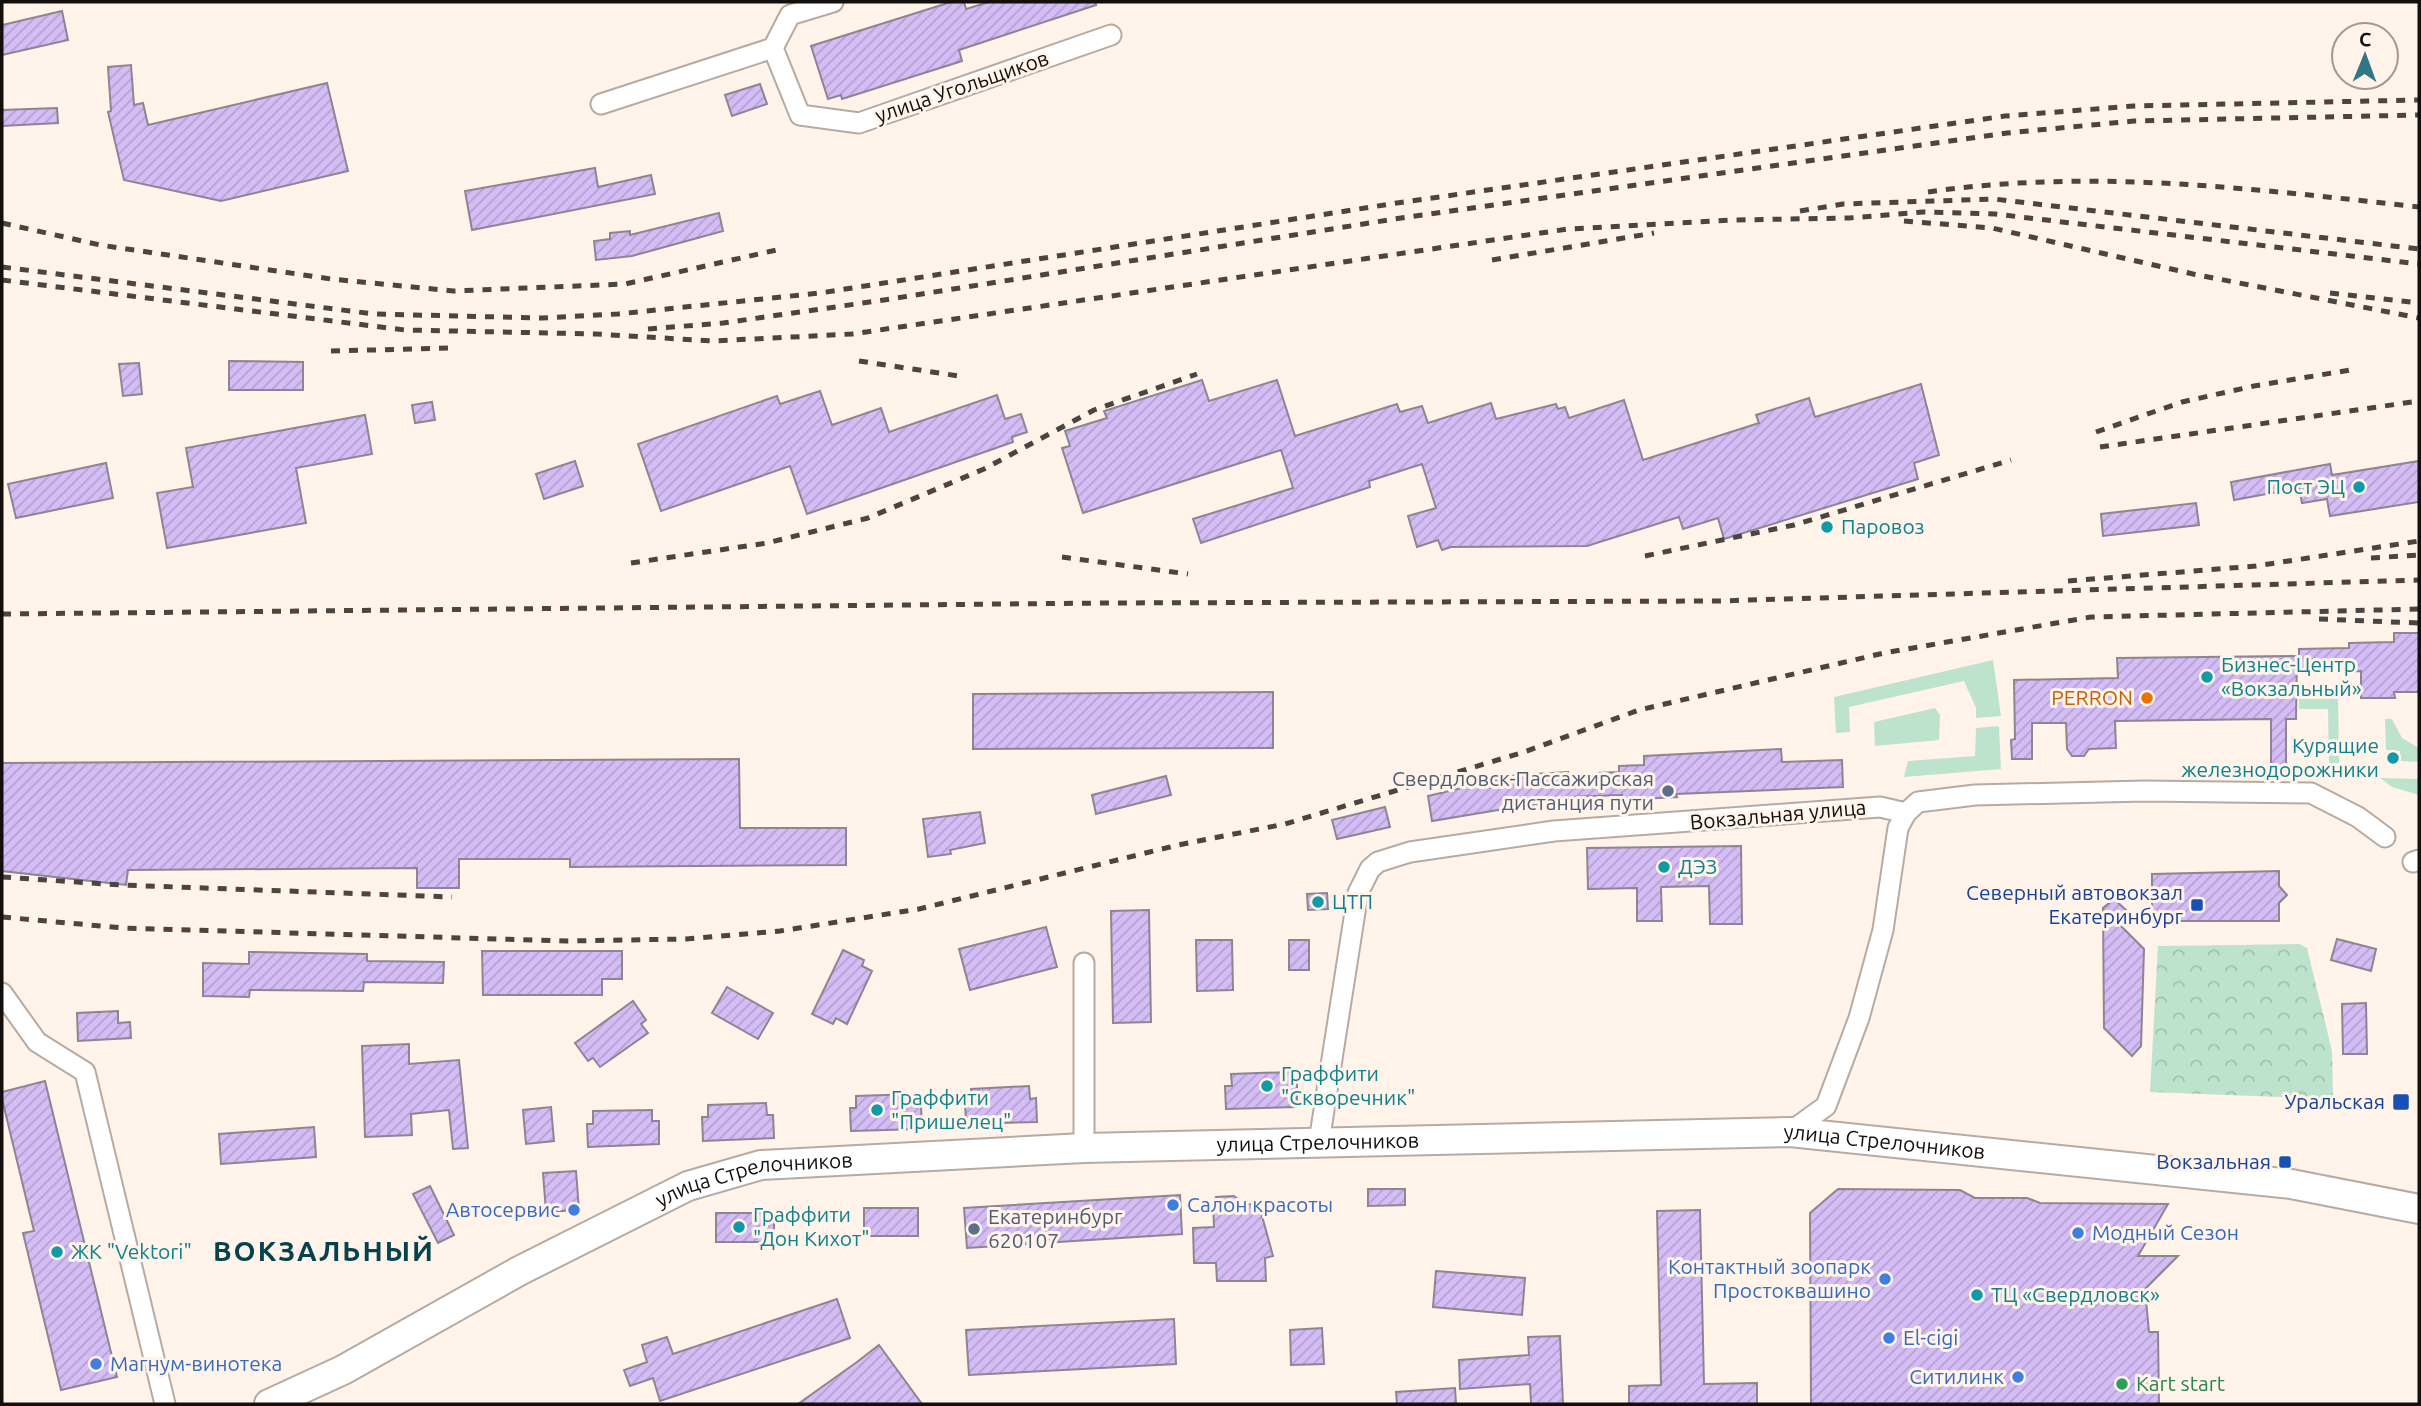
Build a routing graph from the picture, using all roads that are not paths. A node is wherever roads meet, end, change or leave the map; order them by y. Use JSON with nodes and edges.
{"nodes":[{"id":1,"x":833,"y":2,"type":"edge"},
{"id":2,"x":788,"y":8,"type":"edge"},
{"id":3,"x":1111,"y":35,"type":"dead end"},
{"id":4,"x":773,"y":48,"type":"junction"},
{"id":5,"x":601,"y":104,"type":"dead end"},
{"id":6,"x":1906,"y":813,"type":"junction"},
{"id":7,"x":2385,"y":837,"type":"dead end"},
{"id":8,"x":1084,"y":963,"type":"dead end"},
{"id":9,"x":2,"y":993,"type":"edge"},
{"id":10,"x":1790,"y":1132,"type":"junction"},
{"id":11,"x":1319,"y":1142,"type":"junction"},
{"id":12,"x":1084,"y":1148,"type":"junction"},
{"id":13,"x":2419,"y":1209,"type":"edge"},
{"id":14,"x":165,"y":1404,"type":"edge"},
{"id":15,"x":269,"y":1404,"type":"edge"}],
"edges":[{"from":1,"to":2,"type":"street"},
{"from":2,"to":4,"type":"street"},
{"from":3,"to":4,"type":"street","name":"улица Угольщиков"},
{"from":4,"to":5,"type":"street"},
{"from":6,"to":7,"type":"street"},
{"from":6,"to":10,"type":"street"},
{"from":6,"to":11,"type":"street","name":"Вокзальная улица"},
{"from":8,"to":12,"type":"street"},
{"from":9,"to":14,"type":"street"},
{"from":10,"to":11,"type":"main road","name":"улица Стрелочников"},
{"from":10,"to":13,"type":"main road","name":"улица Стрелочников"},
{"from":11,"to":12,"type":"main road","name":"улица Стрелочников"},
{"from":12,"to":15,"type":"main road","name":"улица Стрелочников"}]}
